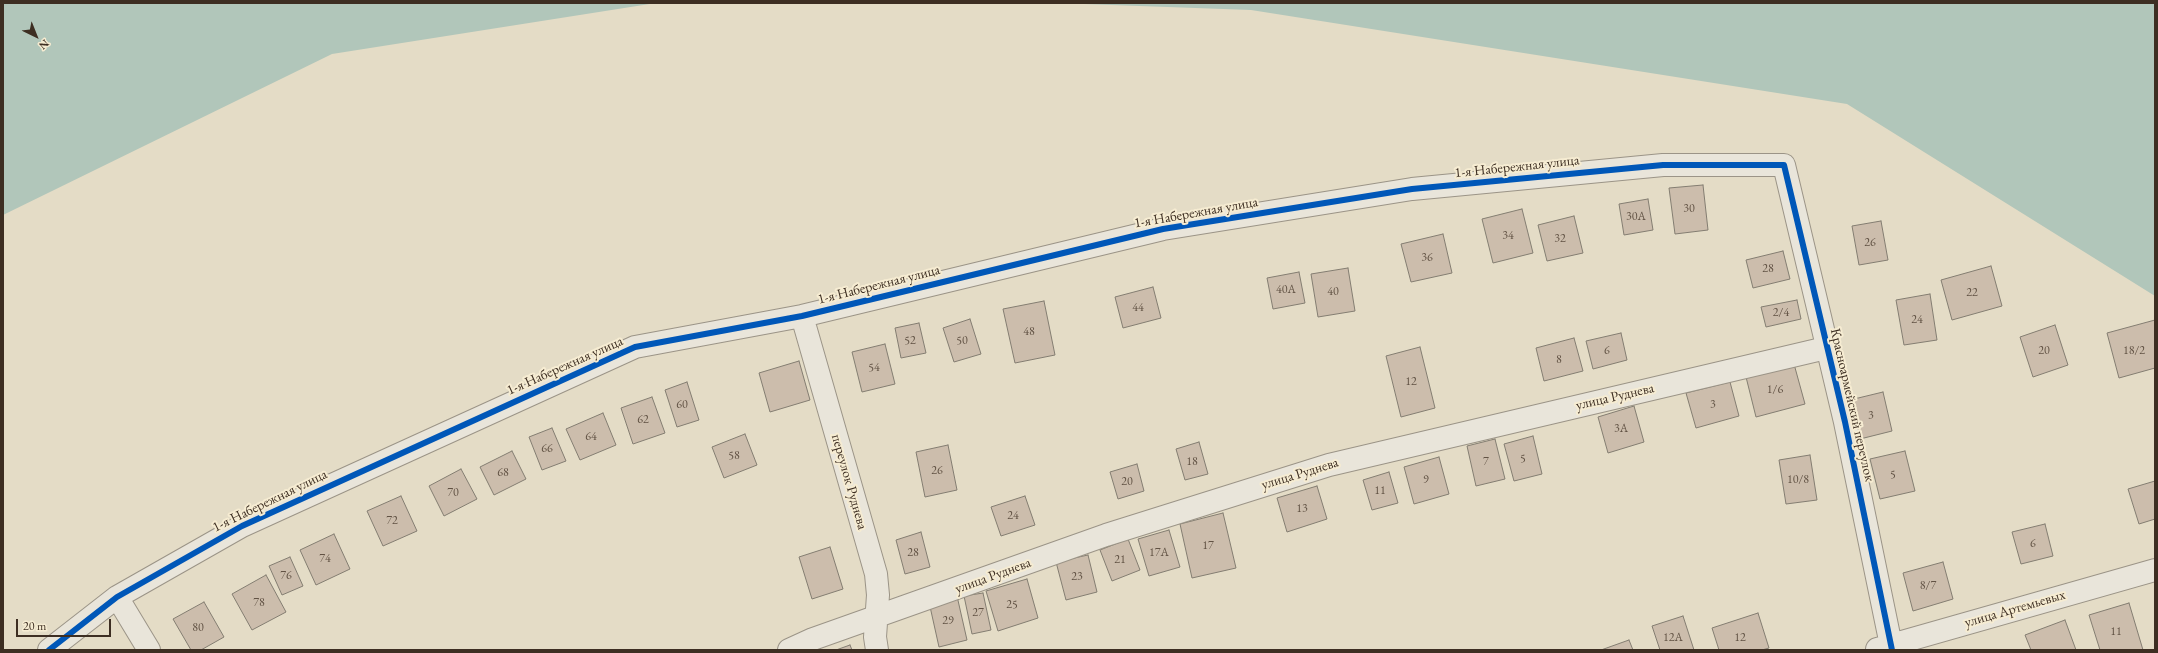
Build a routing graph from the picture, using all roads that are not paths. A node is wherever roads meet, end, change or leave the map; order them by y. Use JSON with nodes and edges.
{"nodes":[{"id":1,"x":1784,"y":165,"type":"joint"},
{"id":2,"x":802,"y":316,"type":"junction"},
{"id":3,"x":1826,"y":348,"type":"junction"},
{"id":4,"x":2155,"y":570,"type":"edge"},
{"id":5,"x":117,"y":598,"type":"junction"},
{"id":6,"x":876,"y":618,"type":"junction"},
{"id":7,"x":1886,"y":648,"type":"edge"},
{"id":8,"x":49,"y":650,"type":"edge"},
{"id":9,"x":149,"y":650,"type":"edge"},
{"id":10,"x":789,"y":650,"type":"edge"},
{"id":11,"x":877,"y":650,"type":"edge"}],
"edges":[{"from":1,"to":2,"type":"street","name":"1-я Набережная улица"},
{"from":1,"to":3,"type":"street","name":"Красноармейский переулок"},
{"from":2,"to":5,"type":"street","name":"1-я Набережная улица"},
{"from":2,"to":6,"type":"street","name":"переулок Руднева"},
{"from":3,"to":6,"type":"street","name":"улица Руднева"},
{"from":3,"to":7,"type":"street","name":"Красноармейский переулок"},
{"from":4,"to":7,"type":"street","name":"улица Артемьевых"},
{"from":5,"to":8,"type":"street","name":"1-я Набережная улица"},
{"from":5,"to":9,"type":"street"},
{"from":6,"to":10,"type":"street","name":"улица Руднева"},
{"from":6,"to":11,"type":"street","name":"переулок Руднева"}]}
